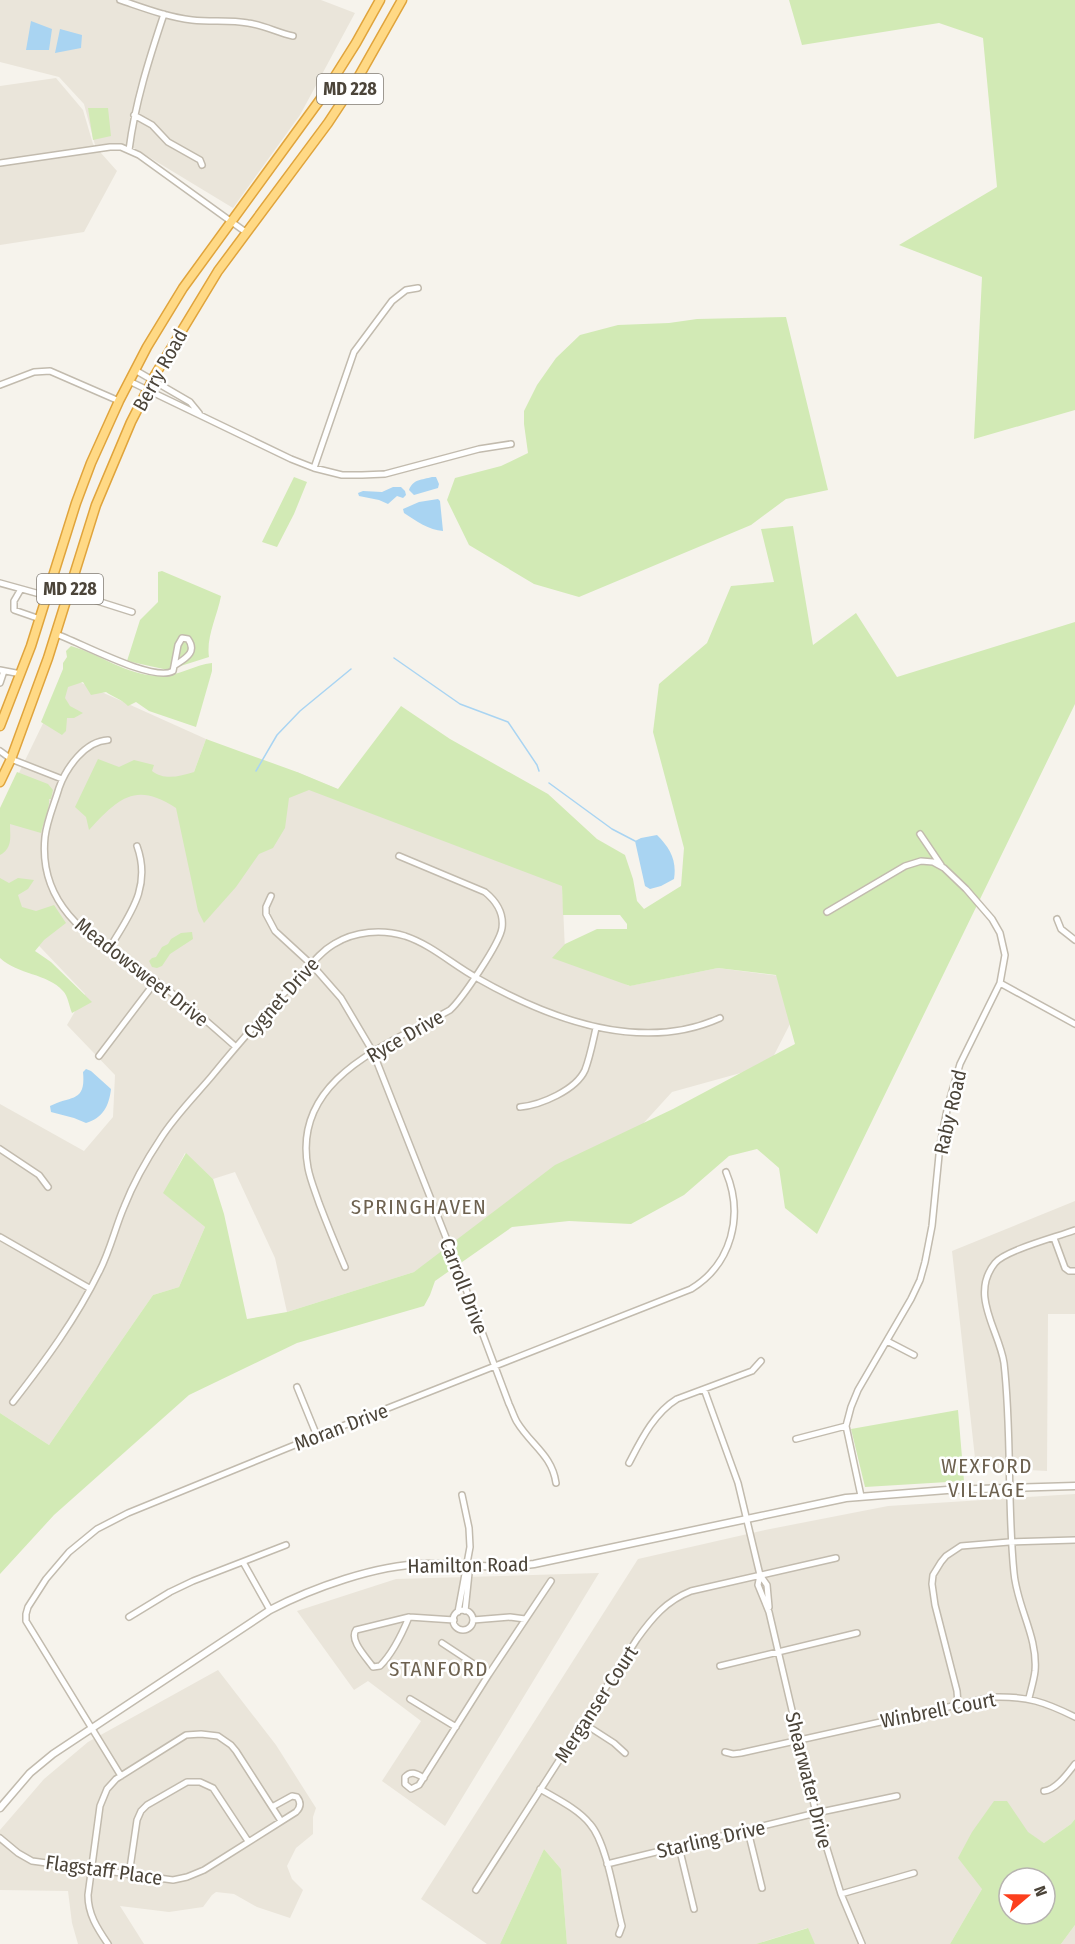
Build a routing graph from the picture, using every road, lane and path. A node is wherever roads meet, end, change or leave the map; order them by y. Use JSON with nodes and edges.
{"nodes":[{"id":1,"x":120,"y":0,"type":"edge"},
{"id":2,"x":380,"y":0,"type":"edge"},
{"id":3,"x":402,"y":0,"type":"edge"},
{"id":4,"x":164,"y":14,"type":"junction"},
{"id":5,"x":293,"y":36,"type":"dead end"},
{"id":6,"x":134,"y":115,"type":"junction"},
{"id":7,"x":129,"y":150,"type":"junction"},
{"id":8,"x":0,"y":163,"type":"edge"},
{"id":9,"x":202,"y":165,"type":"dead end"},
{"id":10,"x":232,"y":221,"type":"junction"},
{"id":11,"x":247,"y":233,"type":"junction"},
{"id":12,"x":418,"y":288,"type":"dead end"},
{"id":13,"x":135,"y":370,"type":"junction"},
{"id":14,"x":153,"y":380,"type":"junction"},
{"id":15,"x":129,"y":381,"type":"junction"},
{"id":16,"x":0,"y":385,"type":"edge"},
{"id":17,"x":148,"y":389,"type":"junction"},
{"id":18,"x":119,"y":401,"type":"junction"},
{"id":19,"x":200,"y":414,"type":"junction"},
{"id":20,"x":511,"y":444,"type":"dead end"},
{"id":21,"x":314,"y":468,"type":"junction"},
{"id":22,"x":0,"y":583,"type":"edge"},
{"id":23,"x":21,"y":589,"type":"junction"},
{"id":24,"x":69,"y":592,"type":"junction"},
{"id":25,"x":47,"y":596,"type":"junction"},
{"id":26,"x":132,"y":612,"type":"dead end"},
{"id":27,"x":40,"y":619,"type":"junction"},
{"id":28,"x":56,"y":634,"type":"junction"},
{"id":29,"x":174,"y":666,"type":"junction"},
{"id":30,"x":2,"y":671,"type":"edge"},
{"id":31,"x":21,"y":674,"type":"junction"},
{"id":32,"x":0,"y":683,"type":"edge"},
{"id":33,"x":0,"y":726,"type":"edge"},
{"id":34,"x":108,"y":740,"type":"dead end"},
{"id":35,"x":0,"y":750,"type":"edge"},
{"id":36,"x":11,"y":759,"type":"junction"},
{"id":37,"x":62,"y":779,"type":"junction"},
{"id":38,"x":0,"y":782,"type":"edge"},
{"id":39,"x":920,"y":834,"type":"dead end"},
{"id":40,"x":137,"y":846,"type":"dead end"},
{"id":41,"x":399,"y":856,"type":"dead end"},
{"id":42,"x":944,"y":868,"type":"junction"},
{"id":43,"x":271,"y":896,"type":"dead end"},
{"id":44,"x":827,"y":912,"type":"dead end"},
{"id":45,"x":1058,"y":919,"type":"dead end"},
{"id":46,"x":1075,"y":940,"type":"edge"},
{"id":47,"x":109,"y":949,"type":"junction"},
{"id":48,"x":312,"y":965,"type":"junction"},
{"id":49,"x":476,"y":977,"type":"junction"},
{"id":50,"x":156,"y":981,"type":"junction"},
{"id":51,"x":1000,"y":983,"type":"junction"},
{"id":52,"x":720,"y":1018,"type":"dead end"},
{"id":53,"x":1075,"y":1024,"type":"edge"},
{"id":54,"x":596,"y":1028,"type":"junction"},
{"id":55,"x":236,"y":1047,"type":"junction"},
{"id":56,"x":373,"y":1052,"type":"junction"},
{"id":57,"x":99,"y":1056,"type":"dead end"},
{"id":58,"x":520,"y":1107,"type":"dead end"},
{"id":59,"x":0,"y":1149,"type":"edge"},
{"id":60,"x":726,"y":1172,"type":"dead end"},
{"id":61,"x":48,"y":1187,"type":"dead end"},
{"id":62,"x":1075,"y":1230,"type":"edge"},
{"id":63,"x":0,"y":1237,"type":"edge"},
{"id":64,"x":1054,"y":1238,"type":"junction"},
{"id":65,"x":345,"y":1267,"type":"dead end"},
{"id":66,"x":1075,"y":1271,"type":"edge"},
{"id":67,"x":89,"y":1288,"type":"junction"},
{"id":68,"x":887,"y":1341,"type":"junction"},
{"id":69,"x":914,"y":1355,"type":"dead end"},
{"id":70,"x":761,"y":1361,"type":"dead end"},
{"id":71,"x":495,"y":1366,"type":"junction"},
{"id":72,"x":297,"y":1387,"type":"dead end"},
{"id":73,"x":704,"y":1389,"type":"junction"},
{"id":74,"x":13,"y":1402,"type":"dead end"},
{"id":75,"x":846,"y":1426,"type":"junction"},
{"id":76,"x":317,"y":1436,"type":"junction"},
{"id":77,"x":796,"y":1439,"type":"dead end"},
{"id":78,"x":629,"y":1463,"type":"dead end"},
{"id":79,"x":556,"y":1483,"type":"dead end"},
{"id":80,"x":1075,"y":1486,"type":"edge"},
{"id":81,"x":1010,"y":1488,"type":"junction"},
{"id":82,"x":462,"y":1495,"type":"dead end"},
{"id":83,"x":861,"y":1496,"type":"junction"},
{"id":84,"x":748,"y":1519,"type":"junction"},
{"id":85,"x":1075,"y":1540,"type":"edge"},
{"id":86,"x":1012,"y":1542,"type":"junction"},
{"id":87,"x":286,"y":1545,"type":"dead end"},
{"id":88,"x":836,"y":1558,"type":"dead end"},
{"id":89,"x":243,"y":1562,"type":"junction"},
{"id":90,"x":467,"y":1566,"type":"junction"},
{"id":91,"x":760,"y":1575,"type":"junction"},
{"id":92,"x":551,"y":1581,"type":"dead end"},
{"id":93,"x":270,"y":1610,"type":"junction"},
{"id":94,"x":465,"y":1611,"type":"junction"},
{"id":95,"x":458,"y":1612,"type":"junction"},
{"id":96,"x":129,"y":1617,"type":"dead end"},
{"id":97,"x":409,"y":1617,"type":"junction"},
{"id":98,"x":525,"y":1619,"type":"junction"},
{"id":99,"x":454,"y":1620,"type":"junction"},
{"id":100,"x":473,"y":1620,"type":"junction"},
{"id":101,"x":857,"y":1634,"type":"dead end"},
{"id":102,"x":442,"y":1643,"type":"dead end"},
{"id":103,"x":778,"y":1653,"type":"junction"},
{"id":104,"x":720,"y":1666,"type":"dead end"},
{"id":105,"x":489,"y":1674,"type":"junction"},
{"id":106,"x":1029,"y":1698,"type":"junction"},
{"id":107,"x":410,"y":1699,"type":"dead end"},
{"id":108,"x":958,"y":1704,"type":"junction"},
{"id":109,"x":1075,"y":1717,"type":"edge"},
{"id":110,"x":583,"y":1723,"type":"junction"},
{"id":111,"x":456,"y":1727,"type":"junction"},
{"id":112,"x":90,"y":1728,"type":"junction"},
{"id":113,"x":798,"y":1740,"type":"junction"},
{"id":114,"x":725,"y":1752,"type":"dead end"},
{"id":115,"x":625,"y":1753,"type":"dead end"},
{"id":116,"x":1075,"y":1764,"type":"edge"},
{"id":117,"x":120,"y":1776,"type":"junction"},
{"id":118,"x":424,"y":1778,"type":"dead end"},
{"id":119,"x":540,"y":1789,"type":"junction"},
{"id":120,"x":1044,"y":1791,"type":"dead end"},
{"id":121,"x":897,"y":1796,"type":"dead end"},
{"id":122,"x":272,"y":1807,"type":"junction"},
{"id":123,"x":0,"y":1808,"type":"edge"},
{"id":124,"x":816,"y":1813,"type":"junction"},
{"id":125,"x":281,"y":1821,"type":"junction"},
{"id":126,"x":748,"y":1831,"type":"junction"},
{"id":127,"x":0,"y":1838,"type":"edge"},
{"id":128,"x":248,"y":1842,"type":"junction"},
{"id":129,"x":679,"y":1847,"type":"junction"},
{"id":130,"x":607,"y":1864,"type":"junction"},
{"id":131,"x":91,"y":1869,"type":"junction"},
{"id":132,"x":914,"y":1873,"type":"dead end"},
{"id":133,"x":129,"y":1875,"type":"junction"},
{"id":134,"x":762,"y":1888,"type":"dead end"},
{"id":135,"x":476,"y":1890,"type":"dead end"},
{"id":136,"x":841,"y":1894,"type":"junction"},
{"id":137,"x":694,"y":1909,"type":"dead end"},
{"id":138,"x":619,"y":1934,"type":"dead end"},
{"id":139,"x":108,"y":1944,"type":"edge"},
{"id":140,"x":862,"y":1944,"type":"edge"}],
"edges":[{"from":1,"to":4,"type":"street"},
{"from":2,"to":10,"type":"highway","name":"Berry Road","number":"MD 228"},
{"from":3,"to":11,"type":"highway","name":"Berry Road","number":"MD 228"},
{"from":4,"to":5,"type":"street"},
{"from":4,"to":6,"type":"street"},
{"from":6,"to":7,"type":"street"},
{"from":6,"to":9,"type":"street"},
{"from":7,"to":8,"type":"street"},
{"from":7,"to":10,"type":"street"},
{"from":10,"to":11,"type":"street"},
{"from":10,"to":13,"type":"highway","name":"Berry Road","number":"MD 228"},
{"from":11,"to":14,"type":"highway","name":"Berry Road","number":"MD 228"},
{"from":12,"to":21,"type":"street"},
{"from":13,"to":14,"type":"street"},
{"from":13,"to":15,"type":"highway","name":"Berry Road","number":"MD 228"},
{"from":14,"to":17,"type":"highway","name":"Berry Road","number":"MD 228"},
{"from":14,"to":19,"type":"street"},
{"from":15,"to":17,"type":"street"},
{"from":15,"to":18,"type":"highway","name":"Berry Road","number":"MD 228"},
{"from":16,"to":18,"type":"street"},
{"from":17,"to":19,"type":"street"},
{"from":17,"to":24,"type":"highway","name":"Berry Road","number":"MD 228"},
{"from":18,"to":25,"type":"highway","name":"Berry Road","number":"MD 228"},
{"from":19,"to":21,"type":"street"},
{"from":20,"to":21,"type":"street"},
{"from":22,"to":23,"type":"street"},
{"from":23,"to":25,"type":"street"},
{"from":23,"to":27,"type":"street"},
{"from":24,"to":26,"type":"street"},
{"from":24,"to":28,"type":"highway","name":"Berry Road","number":"MD 228"},
{"from":25,"to":27,"type":"highway","name":"Berry Road","number":"MD 228"},
{"from":27,"to":31,"type":"highway","name":"Berry Road","number":"MD 228"},
{"from":28,"to":29,"type":"street"},
{"from":28,"to":36,"type":"highway","name":"Berry Road","number":"MD 228"},
{"from":29,"to":29,"type":"street"},
{"from":30,"to":31,"type":"street"},
{"from":30,"to":32,"type":"street"},
{"from":31,"to":33,"type":"highway","name":"Berry Road","number":"MD 228"},
{"from":34,"to":37,"type":"street","name":"Meadowsweet Drive"},
{"from":35,"to":36,"type":"street"},
{"from":36,"to":37,"type":"street"},
{"from":36,"to":38,"type":"highway","name":"Berry Road","number":"MD 228"},
{"from":37,"to":47,"type":"street","name":"Meadowsweet Drive"},
{"from":39,"to":42,"type":"street","name":"Raby Road"},
{"from":40,"to":47,"type":"street"},
{"from":41,"to":49,"type":"street","name":"Ryce Drive"},
{"from":42,"to":44,"type":"street"},
{"from":42,"to":51,"type":"street","name":"Raby Road"},
{"from":43,"to":48,"type":"street","name":"Carroll Drive"},
{"from":45,"to":46,"type":"street"},
{"from":47,"to":50,"type":"street","name":"Meadowsweet Drive"},
{"from":48,"to":49,"type":"street","name":"Cygnet Drive"},
{"from":48,"to":55,"type":"street","name":"Cygnet Drive"},
{"from":48,"to":56,"type":"street","name":"Carroll Drive"},
{"from":49,"to":54,"type":"street","name":"Cygnet Drive"},
{"from":49,"to":56,"type":"street","name":"Ryce Drive"},
{"from":50,"to":55,"type":"street","name":"Meadowsweet Drive"},
{"from":50,"to":57,"type":"street"},
{"from":51,"to":53,"type":"street"},
{"from":51,"to":68,"type":"street","name":"Raby Road"},
{"from":52,"to":54,"type":"street","name":"Cygnet Drive"},
{"from":54,"to":58,"type":"street"},
{"from":55,"to":67,"type":"street","name":"Cygnet Drive"},
{"from":56,"to":65,"type":"street","name":"Ryce Drive"},
{"from":56,"to":71,"type":"street","name":"Carroll Drive"},
{"from":59,"to":61,"type":"street"},
{"from":60,"to":71,"type":"street","name":"Moran Drive"},
{"from":62,"to":64,"type":"street"},
{"from":63,"to":67,"type":"street"},
{"from":64,"to":66,"type":"street"},
{"from":64,"to":81,"type":"street"},
{"from":67,"to":74,"type":"street","name":"Cygnet Drive"},
{"from":68,"to":69,"type":"street"},
{"from":68,"to":75,"type":"street","name":"Raby Road"},
{"from":70,"to":73,"type":"street"},
{"from":71,"to":76,"type":"street","name":"Moran Drive"},
{"from":71,"to":79,"type":"street","name":"Carroll Drive"},
{"from":72,"to":76,"type":"street"},
{"from":73,"to":78,"type":"street"},
{"from":73,"to":84,"type":"street","name":"Shearwater Drive"},
{"from":75,"to":77,"type":"street"},
{"from":75,"to":83,"type":"street","name":"Raby Road"},
{"from":76,"to":112,"type":"street","name":"Moran Drive"},
{"from":80,"to":81,"type":"street","name":"Hamilton Road"},
{"from":81,"to":83,"type":"street","name":"Hamilton Road"},
{"from":81,"to":86,"type":"street"},
{"from":82,"to":90,"type":"street"},
{"from":83,"to":84,"type":"street","name":"Hamilton Road"},
{"from":84,"to":90,"type":"street","name":"Hamilton Road"},
{"from":84,"to":91,"type":"street","name":"Shearwater Drive"},
{"from":85,"to":86,"type":"street"},
{"from":86,"to":106,"type":"street"},
{"from":86,"to":108,"type":"street"},
{"from":87,"to":89,"type":"street"},
{"from":88,"to":91,"type":"street","name":"Merganser Court"},
{"from":89,"to":93,"type":"street"},
{"from":89,"to":96,"type":"street"},
{"from":90,"to":93,"type":"street","name":"Hamilton Road"},
{"from":90,"to":94,"type":"street"},
{"from":90,"to":95,"type":"street"},
{"from":91,"to":103,"type":"street","name":"Shearwater Drive"},
{"from":91,"to":110,"type":"street","name":"Merganser Court"},
{"from":92,"to":98,"type":"street"},
{"from":93,"to":112,"type":"street","name":"Hamilton Road"},
{"from":94,"to":95,"type":"street"},
{"from":94,"to":100,"type":"street"},
{"from":95,"to":99,"type":"street"},
{"from":97,"to":97,"type":"street"},
{"from":97,"to":99,"type":"street"},
{"from":98,"to":100,"type":"street"},
{"from":98,"to":105,"type":"street"},
{"from":99,"to":100,"type":"street"},
{"from":101,"to":103,"type":"street"},
{"from":102,"to":105,"type":"street"},
{"from":103,"to":104,"type":"street"},
{"from":103,"to":113,"type":"street","name":"Shearwater Drive"},
{"from":105,"to":111,"type":"street"},
{"from":106,"to":108,"type":"street","name":"Winbrell Court"},
{"from":106,"to":109,"type":"street","name":"Winbrell Court"},
{"from":107,"to":111,"type":"street"},
{"from":108,"to":113,"type":"street","name":"Winbrell Court"},
{"from":110,"to":115,"type":"street"},
{"from":110,"to":119,"type":"street","name":"Merganser Court"},
{"from":111,"to":118,"type":"street"},
{"from":112,"to":117,"type":"street"},
{"from":112,"to":123,"type":"street","name":"Hamilton Road"},
{"from":113,"to":114,"type":"street","name":"Winbrell Court"},
{"from":113,"to":124,"type":"street","name":"Shearwater Drive"},
{"from":116,"to":120,"type":"street"},
{"from":117,"to":122,"type":"street"},
{"from":117,"to":131,"type":"street"},
{"from":119,"to":130,"type":"street"},
{"from":119,"to":135,"type":"street","name":"Merganser Court"},
{"from":121,"to":124,"type":"street","name":"Starling Drive"},
{"from":122,"to":125,"type":"street"},
{"from":122,"to":125,"type":"street","name":"Flagstaff Place"},
{"from":124,"to":126,"type":"street","name":"Starling Drive"},
{"from":124,"to":136,"type":"street","name":"Shearwater Drive"},
{"from":125,"to":128,"type":"street","name":"Flagstaff Place"},
{"from":126,"to":129,"type":"street","name":"Starling Drive"},
{"from":126,"to":134,"type":"street"},
{"from":127,"to":131,"type":"street","name":"Flagstaff Place"},
{"from":128,"to":133,"type":"street","name":"Flagstaff Place"},
{"from":128,"to":133,"type":"street"},
{"from":129,"to":130,"type":"street","name":"Starling Drive"},
{"from":129,"to":137,"type":"street"},
{"from":130,"to":138,"type":"street"},
{"from":131,"to":133,"type":"street","name":"Flagstaff Place"},
{"from":131,"to":139,"type":"street"},
{"from":132,"to":136,"type":"street"},
{"from":136,"to":140,"type":"street","name":"Shearwater Drive"}]}
